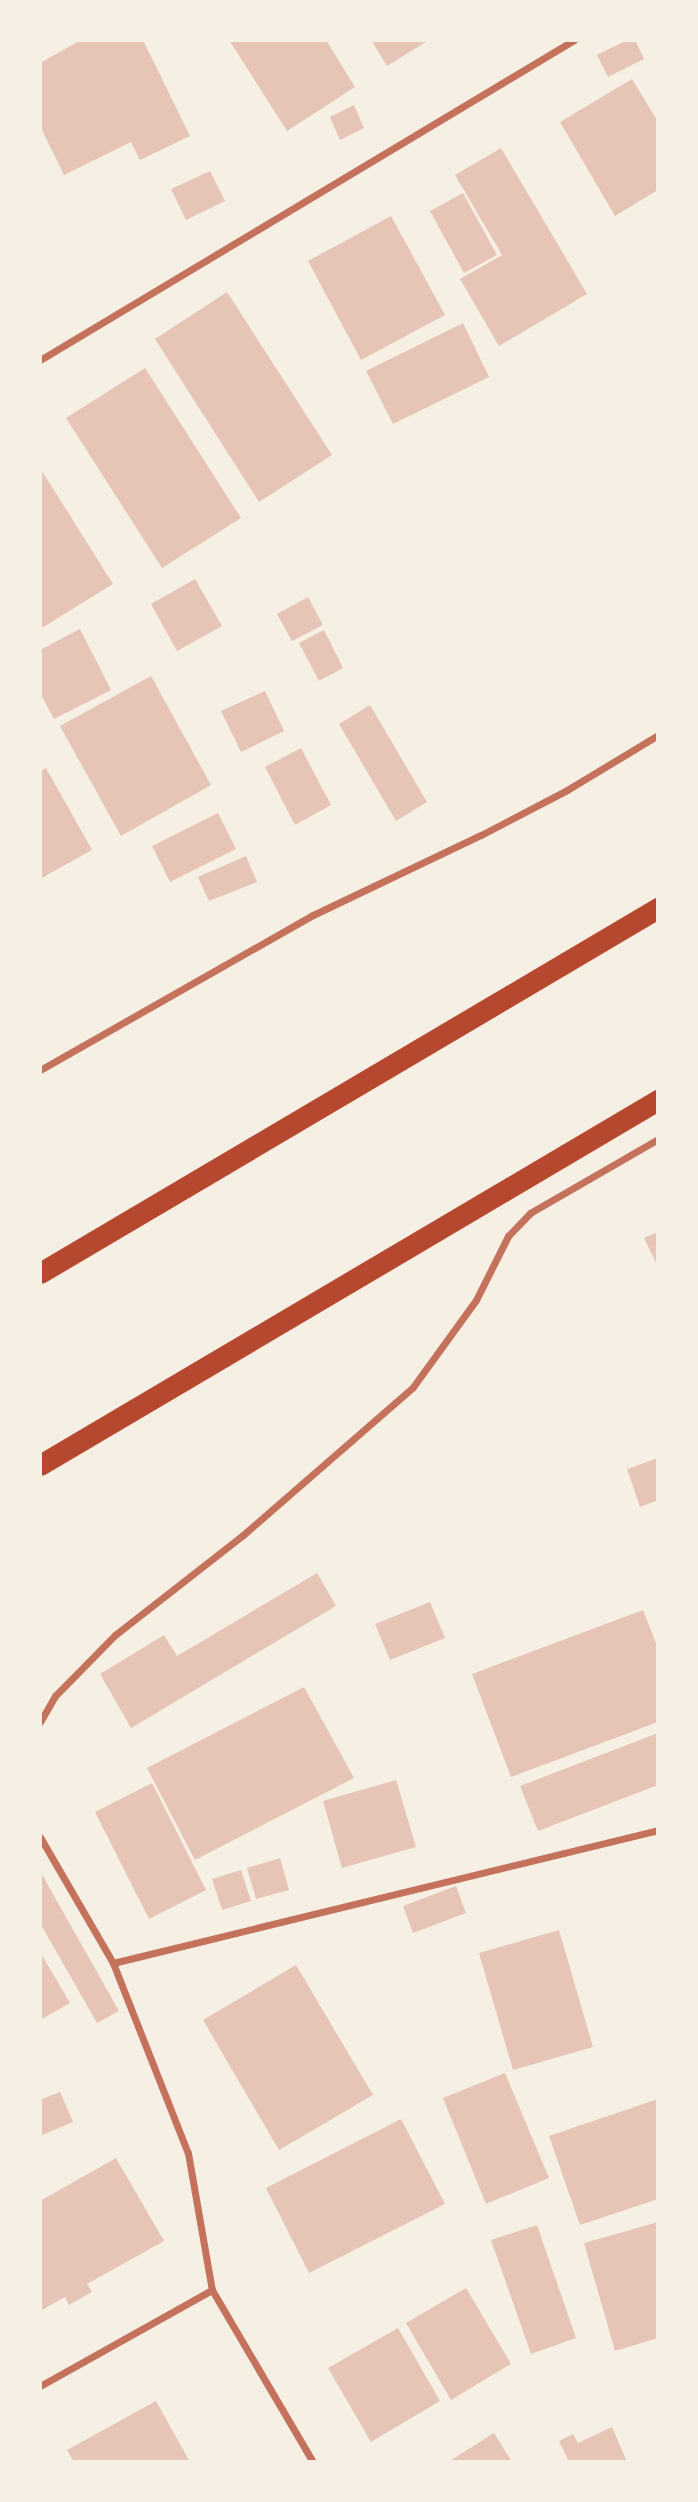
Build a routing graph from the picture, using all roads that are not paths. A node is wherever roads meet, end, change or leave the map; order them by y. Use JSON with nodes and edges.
{"nodes":[{"id":1,"x":574,"y":40,"type":"edge"},
{"id":2,"x":40,"y":360,"type":"edge"},
{"id":3,"x":658,"y":736,"type":"edge"},
{"id":4,"x":658,"y":908,"type":"edge"},
{"id":5,"x":40,"y":1070,"type":"edge"},
{"id":6,"x":658,"y":1100,"type":"edge"},
{"id":7,"x":658,"y":1139,"type":"edge"},
{"id":8,"x":40,"y":1273,"type":"edge"},
{"id":9,"x":40,"y":1465,"type":"edge"},
{"id":10,"x":40,"y":1722,"type":"edge"},
{"id":11,"x":658,"y":1830,"type":"edge"},
{"id":12,"x":40,"y":1837,"type":"edge"},
{"id":13,"x":113,"y":1963,"type":"junction"},
{"id":14,"x":212,"y":2290,"type":"junction"},
{"id":15,"x":40,"y":2386,"type":"edge"},
{"id":16,"x":313,"y":2462,"type":"edge"}],
"edges":[{"from":1,"to":2,"type":"street"},
{"from":3,"to":5,"type":"street"},
{"from":4,"to":8,"type":"highway"},
{"from":6,"to":9,"type":"highway"},
{"from":7,"to":10,"type":"street"},
{"from":11,"to":13,"type":"street"},
{"from":12,"to":13,"type":"street"},
{"from":13,"to":14,"type":"street"},
{"from":14,"to":15,"type":"street"},
{"from":14,"to":16,"type":"street"}]}
